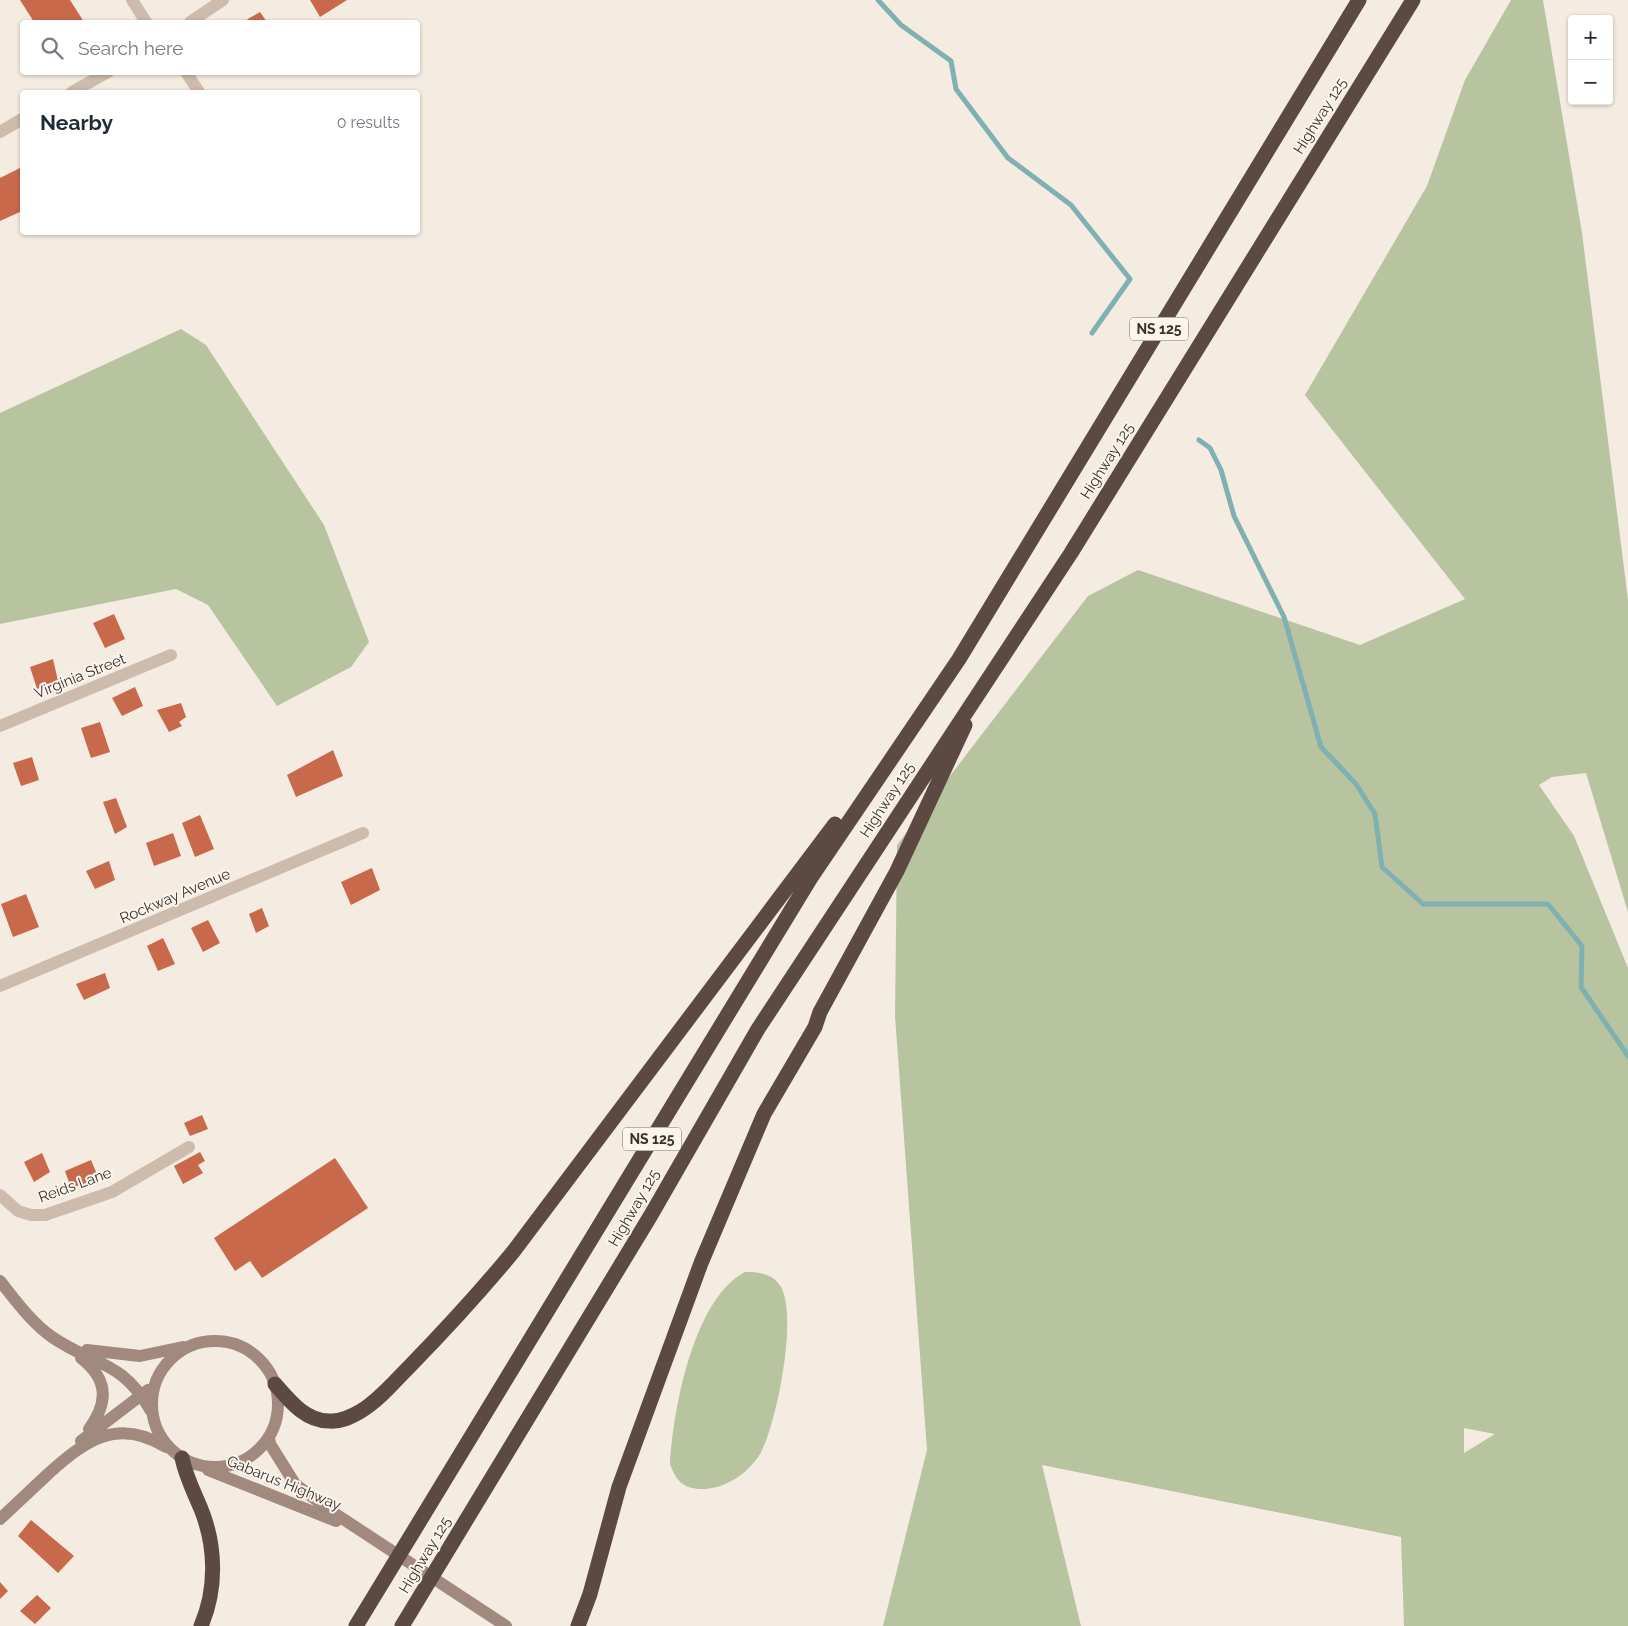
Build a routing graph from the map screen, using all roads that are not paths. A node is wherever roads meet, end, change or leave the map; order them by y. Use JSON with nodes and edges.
{"nodes":[{"id":1,"x":132,"y":0,"type":"edge"},
{"id":2,"x":223,"y":0,"type":"edge"},
{"id":3,"x":1359,"y":0,"type":"edge"},
{"id":4,"x":1413,"y":0,"type":"edge"},
{"id":5,"x":1420,"y":0,"type":"edge"},
{"id":6,"x":145,"y":20,"type":"edge"},
{"id":7,"x":193,"y":20,"type":"edge"},
{"id":8,"x":1389,"y":38,"type":"junction"},
{"id":9,"x":103,"y":75,"type":"edge"},
{"id":10,"x":188,"y":75,"type":"edge"},
{"id":11,"x":76,"y":90,"type":"edge"},
{"id":12,"x":197,"y":90,"type":"edge"},
{"id":13,"x":20,"y":121,"type":"edge"},
{"id":14,"x":0,"y":132,"type":"edge"},
{"id":15,"x":171,"y":655,"type":"dead end"},
{"id":16,"x":959,"y":658,"type":"junction"},
{"id":17,"x":987,"y":679,"type":"junction"},
{"id":18,"x":0,"y":726,"type":"edge"},
{"id":19,"x":363,"y":833,"type":"dead end"},
{"id":20,"x":0,"y":986,"type":"edge"},
{"id":21,"x":189,"y":1147,"type":"dead end"},
{"id":22,"x":0,"y":1195,"type":"edge"},
{"id":23,"x":0,"y":1281,"type":"edge"},
{"id":24,"x":63,"y":1344,"type":"junction"},
{"id":25,"x":196,"y":1344,"type":"junction"},
{"id":26,"x":156,"y":1382,"type":"junction"},
{"id":27,"x":275,"y":1384,"type":"junction"},
{"id":28,"x":143,"y":1396,"type":"junction"},
{"id":29,"x":152,"y":1414,"type":"junction"},
{"id":30,"x":269,"y":1437,"type":"junction"},
{"id":31,"x":83,"y":1438,"type":"junction"},
{"id":32,"x":68,"y":1456,"type":"junction"},
{"id":33,"x":183,"y":1458,"type":"junction"},
{"id":34,"x":0,"y":1519,"type":"edge"},
{"id":35,"x":363,"y":1533,"type":"junction"},
{"id":36,"x":586,"y":1604,"type":"junction"},
{"id":37,"x":201,"y":1626,"type":"edge"},
{"id":38,"x":356,"y":1626,"type":"edge"},
{"id":39,"x":402,"y":1626,"type":"edge"},
{"id":40,"x":506,"y":1626,"type":"edge"},
{"id":41,"x":578,"y":1626,"type":"edge"},
{"id":42,"x":589,"y":1626,"type":"edge"}],
"edges":[{"from":1,"to":6,"type":"street"},
{"from":2,"to":7,"type":"street"},
{"from":3,"to":16,"type":"highway","name":"Highway 125","number":"NS 125"},
{"from":4,"to":8,"type":"highway","name":"Highway 125","number":"NS 125"},
{"from":5,"to":8,"type":"highway"},
{"from":8,"to":17,"type":"highway","name":"Highway 125","number":"NS 125"},
{"from":9,"to":11,"type":"street"},
{"from":10,"to":12,"type":"street"},
{"from":13,"to":14,"type":"street"},
{"from":15,"to":18,"type":"street","name":"Virginia Street"},
{"from":16,"to":27,"type":"highway"},
{"from":16,"to":38,"type":"highway","name":"Highway 125","number":"NS 125"},
{"from":17,"to":36,"type":"highway"},
{"from":17,"to":39,"type":"highway","name":"Highway 125","number":"NS 125"},
{"from":19,"to":20,"type":"street","name":"Rockway Avenue"},
{"from":21,"to":22,"type":"street","name":"Reids Lane"},
{"from":23,"to":24,"type":"main road"},
{"from":24,"to":25,"type":"main road"},
{"from":24,"to":28,"type":"main road"},
{"from":24,"to":31,"type":"main road"},
{"from":25,"to":26,"type":"main road"},
{"from":25,"to":27,"type":"main road"},
{"from":26,"to":28,"type":"main road"},
{"from":26,"to":29,"type":"main road"},
{"from":27,"to":30,"type":"main road"},
{"from":28,"to":29,"type":"main road"},
{"from":28,"to":31,"type":"main road"},
{"from":29,"to":33,"type":"main road"},
{"from":30,"to":33,"type":"main road"},
{"from":30,"to":35,"type":"main road","name":"Gabarus Highway"},
{"from":31,"to":32,"type":"main road"},
{"from":32,"to":33,"type":"main road"},
{"from":32,"to":34,"type":"main road"},
{"from":33,"to":35,"type":"main road","name":"Gabarus Highway"},
{"from":33,"to":37,"type":"highway"},
{"from":35,"to":40,"type":"main road","name":"Gabarus Highway"},
{"from":36,"to":41,"type":"highway"},
{"from":36,"to":42,"type":"highway"}]}
